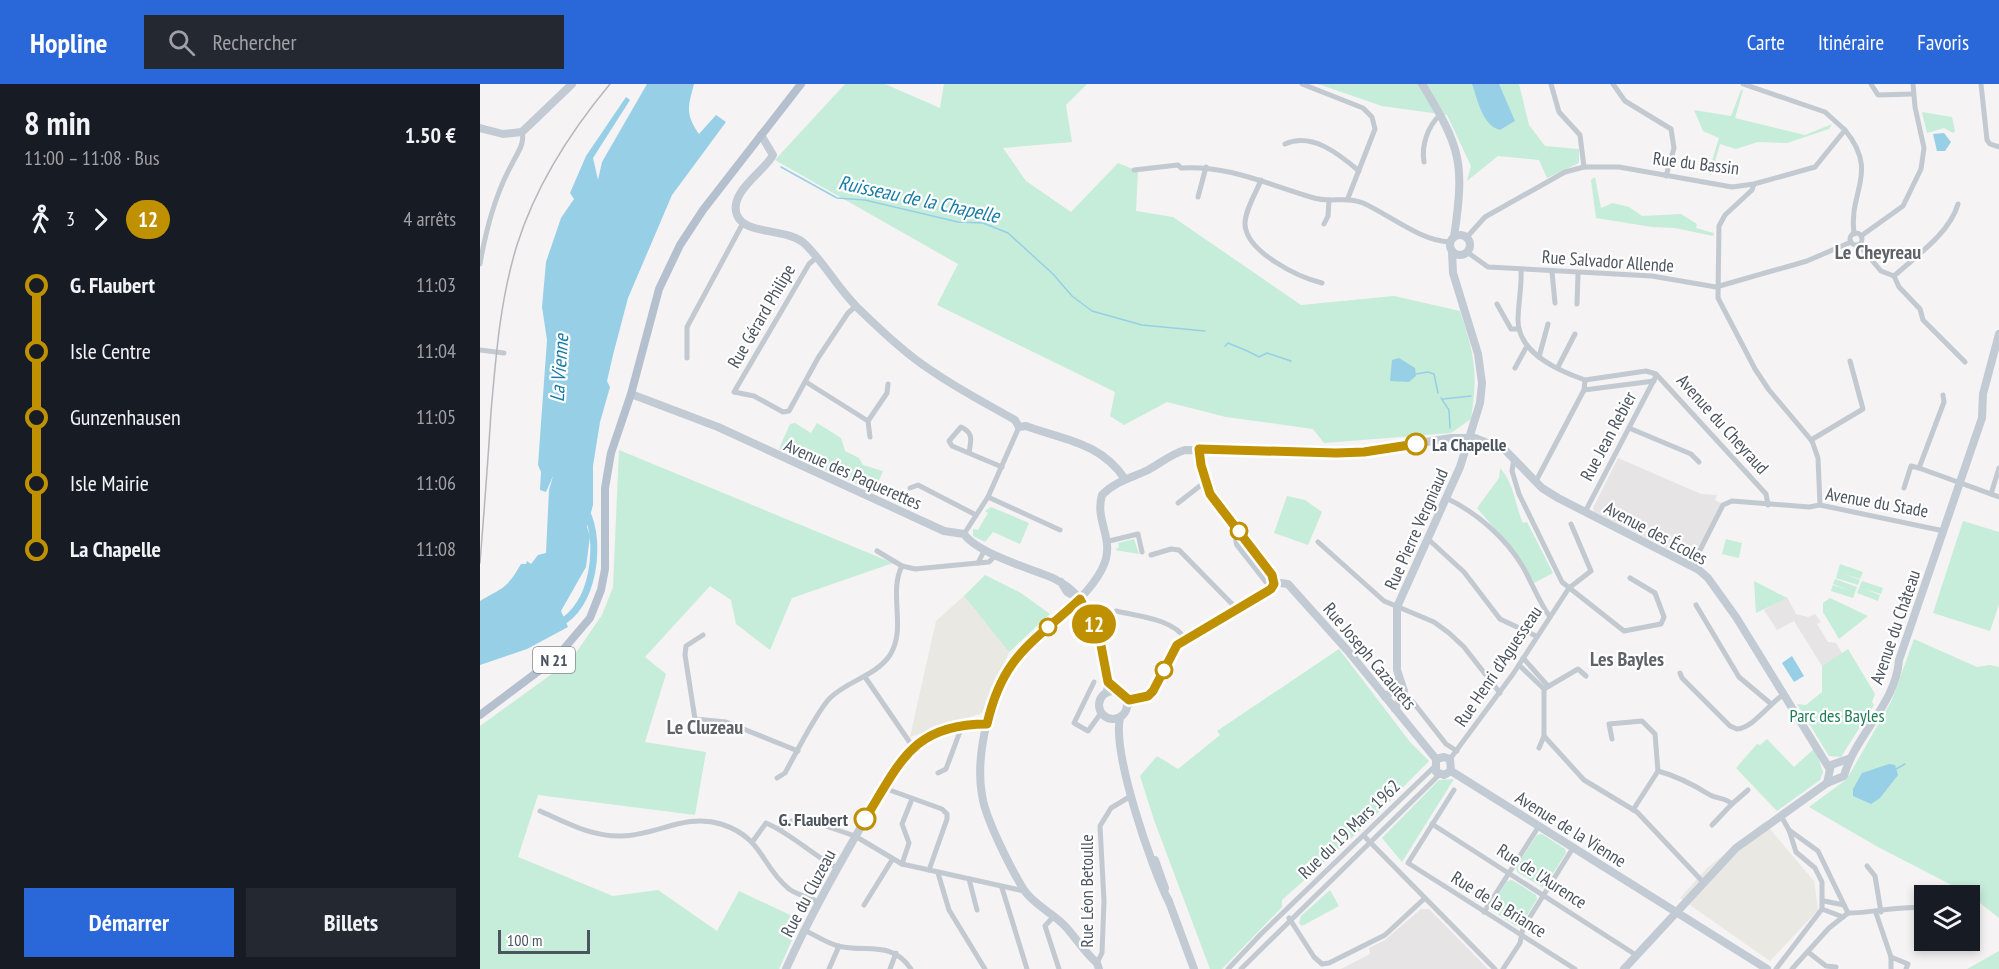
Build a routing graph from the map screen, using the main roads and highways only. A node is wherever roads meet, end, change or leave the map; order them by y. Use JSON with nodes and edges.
{"nodes":[{"id":1,"x":801,"y":84,"type":"edge"},
{"id":2,"x":480,"y":715,"type":"edge"}],
"edges":[{"from":1,"to":2,"type":"main road","number":"N 21"}]}
